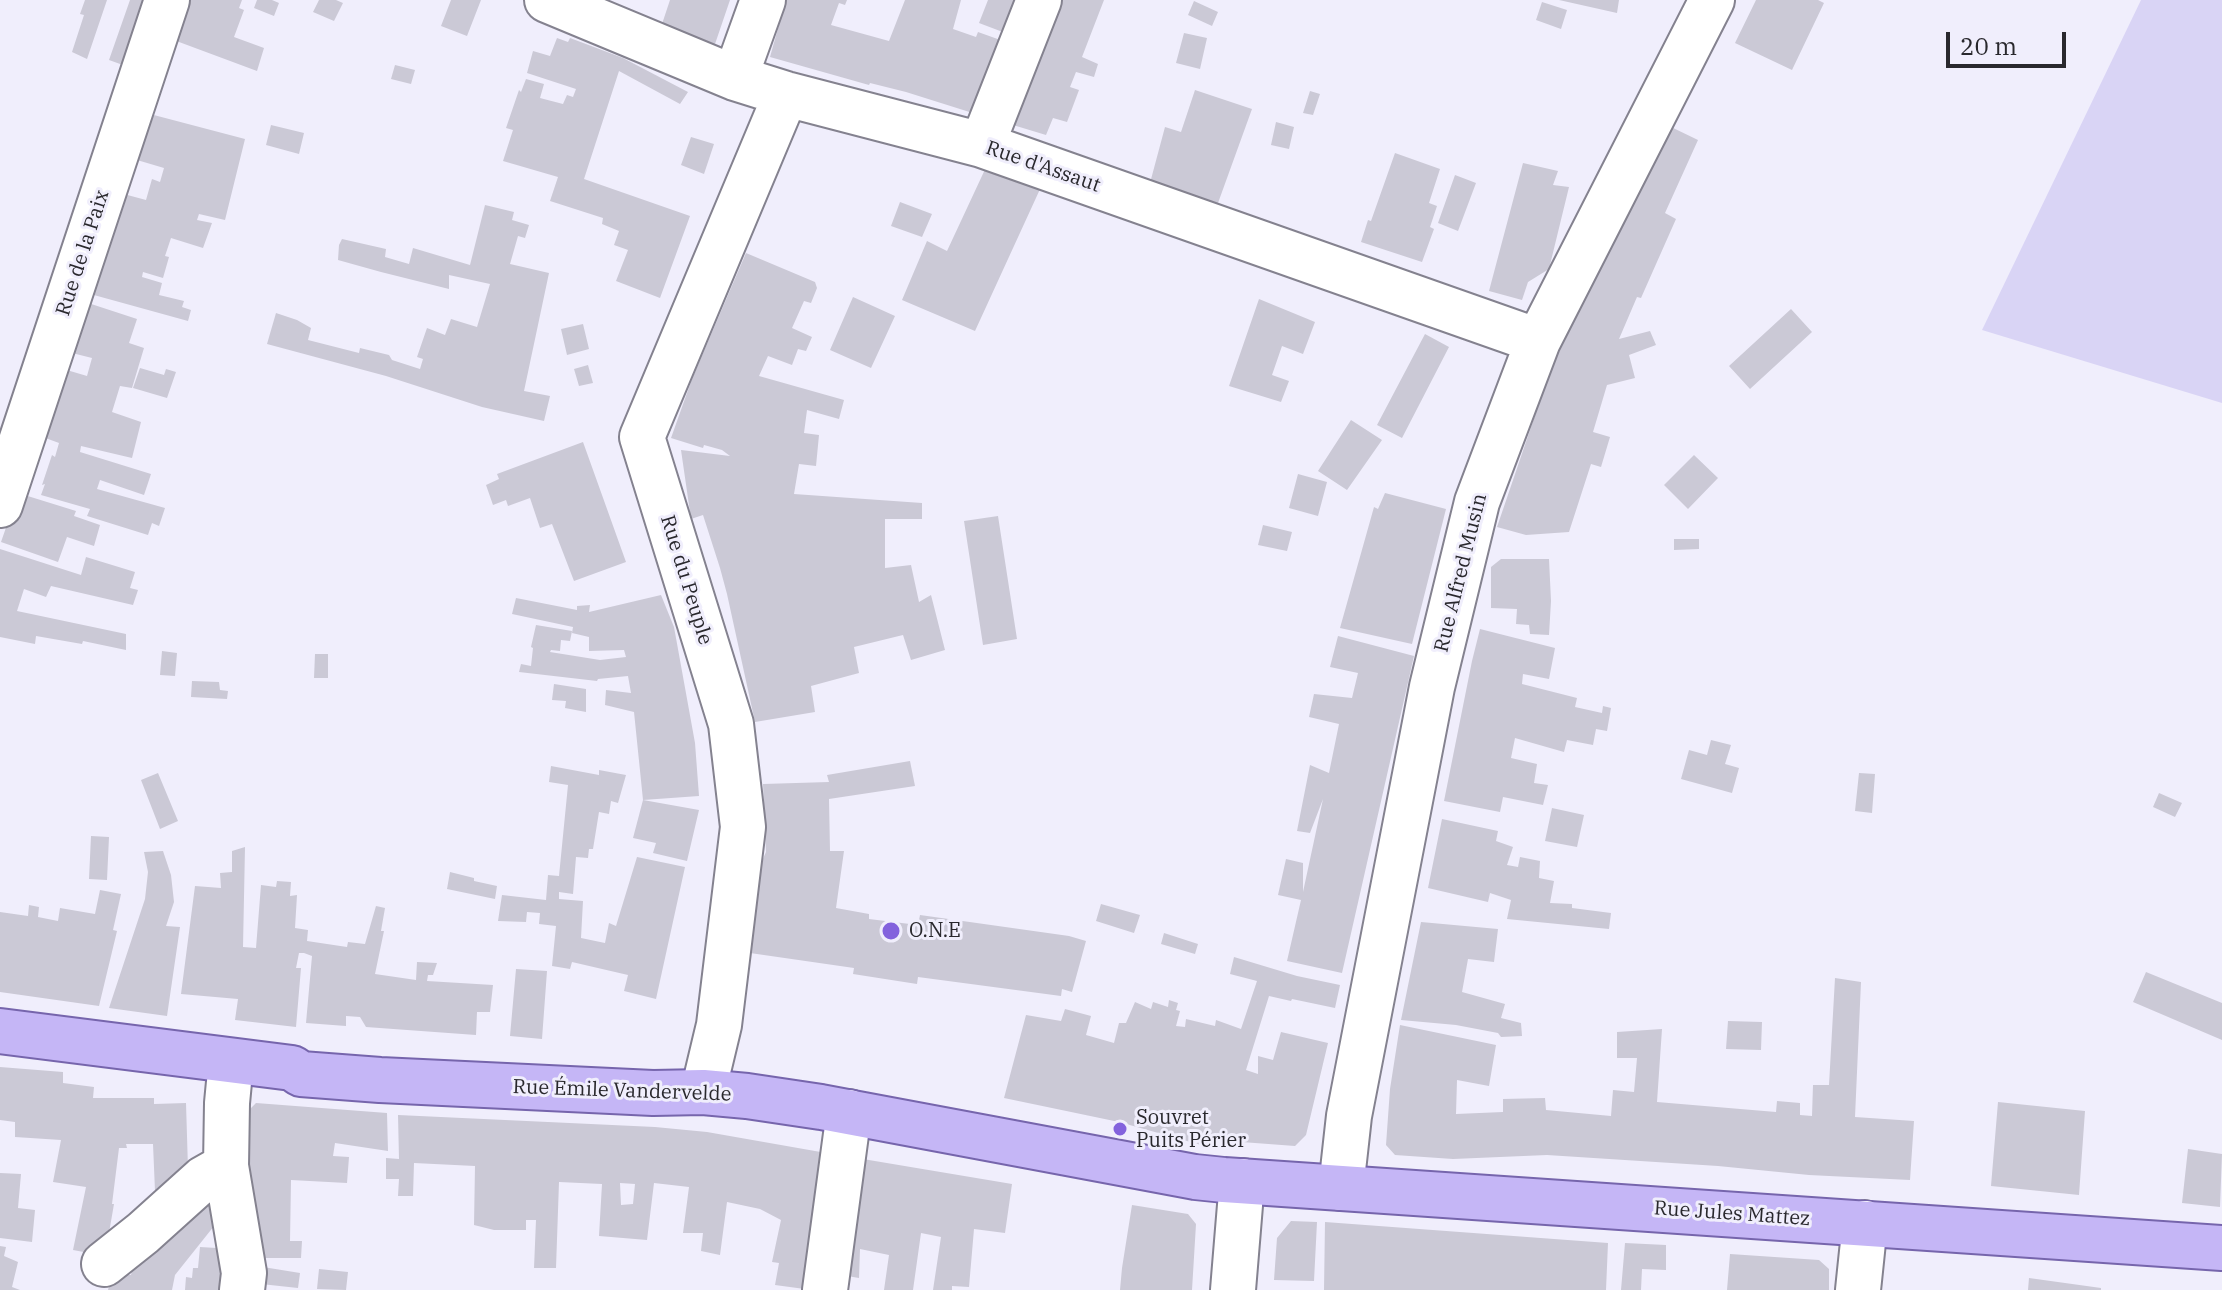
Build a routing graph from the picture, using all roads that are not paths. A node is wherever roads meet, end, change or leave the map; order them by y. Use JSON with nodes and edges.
{"nodes":[{"id":1,"x":167,"y":0,"type":"edge"},
{"id":2,"x":547,"y":0,"type":"edge"},
{"id":3,"x":763,"y":0,"type":"edge"},
{"id":4,"x":1039,"y":0,"type":"edge"},
{"id":5,"x":1712,"y":0,"type":"edge"},
{"id":6,"x":735,"y":78,"type":"junction"},
{"id":7,"x":786,"y":94,"type":"junction"},
{"id":8,"x":982,"y":145,"type":"junction"},
{"id":9,"x":1538,"y":341,"type":"junction"},
{"id":10,"x":0,"y":505,"type":"edge"},
{"id":11,"x":0,"y":1031,"type":"edge"},
{"id":12,"x":231,"y":1061,"type":"junction"},
{"id":13,"x":703,"y":1092,"type":"junction"},
{"id":14,"x":849,"y":1112,"type":"junction"},
{"id":15,"x":226,"y":1166,"type":"junction"},
{"id":16,"x":1242,"y":1181,"type":"junction"},
{"id":17,"x":1341,"y":1188,"type":"junction"},
{"id":18,"x":1865,"y":1223,"type":"junction"},
{"id":19,"x":2222,"y":1248,"type":"edge"},
{"id":20,"x":104,"y":1264,"type":"dead end"},
{"id":21,"x":242,"y":1290,"type":"edge"},
{"id":22,"x":825,"y":1290,"type":"edge"},
{"id":23,"x":1233,"y":1290,"type":"edge"},
{"id":24,"x":1858,"y":1290,"type":"edge"}],
"edges":[{"from":1,"to":10,"type":"street","name":"Rue de la Paix"},
{"from":2,"to":6,"type":"street","name":"Rue d'Assaut"},
{"from":3,"to":6,"type":"street"},
{"from":4,"to":8,"type":"street"},
{"from":5,"to":9,"type":"street","name":"Rue Alfred Musin"},
{"from":6,"to":7,"type":"street","name":"Rue d'Assaut"},
{"from":7,"to":8,"type":"street","name":"Rue d'Assaut"},
{"from":7,"to":13,"type":"street","name":"Rue du Peuple"},
{"from":8,"to":9,"type":"street","name":"Rue d'Assaut"},
{"from":9,"to":17,"type":"street","name":"Rue Alfred Musin"},
{"from":11,"to":12,"type":"main road","name":"Rue Émile Vandervelde"},
{"from":12,"to":13,"type":"main road","name":"Rue Émile Vandervelde"},
{"from":12,"to":15,"type":"street"},
{"from":13,"to":14,"type":"main road","name":"Rue Émile Vandervelde"},
{"from":14,"to":16,"type":"main road","name":"Rue Émile Vandervelde"},
{"from":14,"to":22,"type":"street"},
{"from":15,"to":20,"type":"street"},
{"from":15,"to":21,"type":"street"},
{"from":16,"to":17,"type":"main road","name":"Rue Jules Mattez"},
{"from":16,"to":23,"type":"street"},
{"from":17,"to":18,"type":"main road","name":"Rue Jules Mattez"},
{"from":18,"to":19,"type":"main road","name":"Rue Jules Mattez"},
{"from":18,"to":24,"type":"street"}]}
